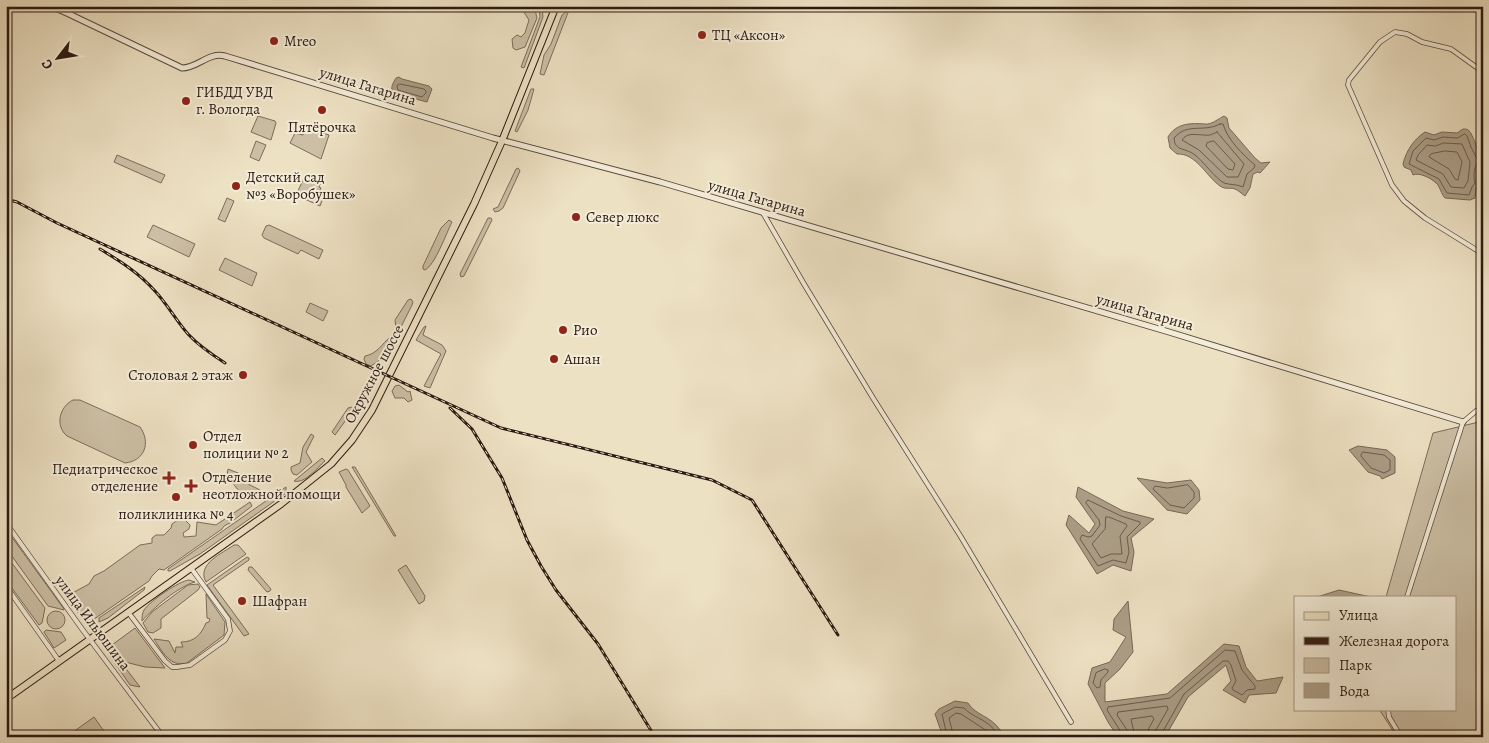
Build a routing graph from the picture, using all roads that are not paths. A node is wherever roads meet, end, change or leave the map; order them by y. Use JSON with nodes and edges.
{"nodes":[{"id":1,"x":51,"y":6,"type":"edge"},
{"id":2,"x":556,"y":6,"type":"edge"},
{"id":3,"x":1483,"y":72,"type":"edge"},
{"id":4,"x":502,"y":141,"type":"junction"},
{"id":5,"x":763,"y":213,"type":"junction"},
{"id":6,"x":1483,"y":254,"type":"edge"},
{"id":7,"x":1483,"y":409,"type":"edge"},
{"id":8,"x":1464,"y":422,"type":"junction"},
{"id":9,"x":6,"y":523,"type":"edge"},
{"id":10,"x":191,"y":568,"type":"junction"},
{"id":11,"x":6,"y":586,"type":"edge"},
{"id":12,"x":1407,"y":596,"type":"edge"},
{"id":13,"x":128,"y":612,"type":"junction"},
{"id":14,"x":90,"y":639,"type":"junction"},
{"id":15,"x":59,"y":661,"type":"junction"},
{"id":16,"x":6,"y":698,"type":"edge"},
{"id":17,"x":1388,"y":710,"type":"edge"},
{"id":18,"x":1071,"y":722,"type":"dead end"},
{"id":19,"x":163,"y":737,"type":"edge"},
{"id":20,"x":1401,"y":737,"type":"edge"}],
"edges":[{"from":1,"to":4,"type":"street","name":"улица Гагарина"},
{"from":2,"to":4,"type":"main road","name":"Окружное шоссе"},
{"from":3,"to":6,"type":"street"},
{"from":4,"to":5,"type":"street","name":"улица Гагарина"},
{"from":4,"to":10,"type":"main road","name":"Окружное шоссе"},
{"from":5,"to":8,"type":"street","name":"улица Гагарина"},
{"from":5,"to":18,"type":"street"},
{"from":7,"to":8,"type":"street"},
{"from":8,"to":12,"type":"street"},
{"from":9,"to":14,"type":"street","name":"улица Ильюшина"},
{"from":10,"to":13,"type":"main road","name":"Окружное шоссе"},
{"from":10,"to":13,"type":"street"},
{"from":11,"to":15,"type":"street"},
{"from":13,"to":14,"type":"main road","name":"Окружное шоссе"},
{"from":14,"to":15,"type":"main road","name":"Окружное шоссе"},
{"from":14,"to":19,"type":"street","name":"улица Ильюшина"},
{"from":15,"to":16,"type":"main road","name":"Окружное шоссе"},
{"from":17,"to":20,"type":"street"}]}
